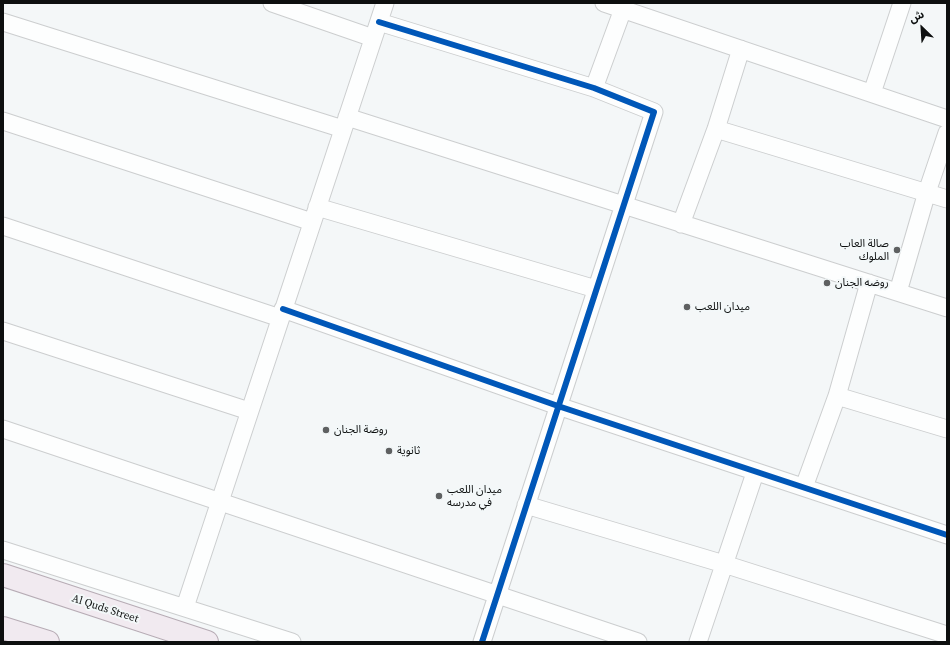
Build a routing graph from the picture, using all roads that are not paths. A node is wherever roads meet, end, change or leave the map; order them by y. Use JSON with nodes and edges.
{"nodes":[{"id":1,"x":272,"y":3,"type":"edge"},
{"id":2,"x":385,"y":3,"type":"edge"},
{"id":3,"x":902,"y":3,"type":"edge"},
{"id":4,"x":615,"y":6,"type":"edge"},
{"id":5,"x":3,"y":22,"type":"edge"},
{"id":6,"x":376,"y":30,"type":"junction"},
{"id":7,"x":741,"y":49,"type":"junction"},
{"id":8,"x":594,"y":88,"type":"junction"},
{"id":9,"x":872,"y":93,"type":"junction"},
{"id":10,"x":947,"y":118,"type":"edge"},
{"id":11,"x":3,"y":121,"type":"edge"},
{"id":12,"x":345,"y":123,"type":"junction"},
{"id":13,"x":716,"y":129,"type":"junction"},
{"id":14,"x":947,"y":133,"type":"edge"},
{"id":15,"x":927,"y":192,"type":"junction"},
{"id":16,"x":947,"y":199,"type":"edge"},
{"id":17,"x":623,"y":205,"type":"junction"},
{"id":18,"x":315,"y":214,"type":"junction"},
{"id":19,"x":681,"y":224,"type":"junction"},
{"id":20,"x":3,"y":226,"type":"edge"},
{"id":21,"x":869,"y":283,"type":"junction"},
{"id":22,"x":596,"y":289,"type":"junction"},
{"id":23,"x":898,"y":292,"type":"junction"},
{"id":24,"x":947,"y":308,"type":"edge"},
{"id":25,"x":282,"y":314,"type":"junction"},
{"id":26,"x":3,"y":331,"type":"edge"},
{"id":27,"x":837,"y":396,"type":"junction"},
{"id":28,"x":558,"y":406,"type":"junction"},
{"id":29,"x":250,"y":411,"type":"junction"},
{"id":30,"x":3,"y":429,"type":"edge"},
{"id":31,"x":947,"y":429,"type":"edge"},
{"id":32,"x":755,"y":473,"type":"junction"},
{"id":33,"x":804,"y":487,"type":"junction"},
{"id":34,"x":219,"y":502,"type":"junction"},
{"id":35,"x":526,"y":505,"type":"junction"},
{"id":36,"x":947,"y":535,"type":"edge"},
{"id":37,"x":3,"y":550,"type":"edge"},
{"id":38,"x":724,"y":564,"type":"junction"},
{"id":39,"x":3,"y":575,"type":"edge"},
{"id":40,"x":498,"y":593,"type":"junction"},
{"id":41,"x":184,"y":607,"type":"junction"},
{"id":42,"x":3,"y":628,"type":"edge"},
{"id":43,"x":947,"y":636,"type":"edge"},
{"id":44,"x":48,"y":642,"type":"edge"},
{"id":45,"x":207,"y":642,"type":"edge"},
{"id":46,"x":292,"y":642,"type":"edge"},
{"id":47,"x":482,"y":642,"type":"edge"},
{"id":48,"x":638,"y":642,"type":"edge"},
{"id":49,"x":698,"y":642,"type":"edge"}],
"edges":[{"from":1,"to":6,"type":"street"},
{"from":2,"to":6,"type":"street"},
{"from":3,"to":9,"type":"street"},
{"from":4,"to":7,"type":"street"},
{"from":4,"to":8,"type":"street"},
{"from":5,"to":12,"type":"street"},
{"from":6,"to":8,"type":"street"},
{"from":6,"to":12,"type":"street"},
{"from":7,"to":9,"type":"street"},
{"from":7,"to":13,"type":"street"},
{"from":8,"to":17,"type":"street"},
{"from":9,"to":10,"type":"street"},
{"from":11,"to":18,"type":"street"},
{"from":12,"to":17,"type":"street"},
{"from":12,"to":18,"type":"street"},
{"from":13,"to":15,"type":"street"},
{"from":13,"to":19,"type":"street"},
{"from":14,"to":15,"type":"street"},
{"from":15,"to":16,"type":"street"},
{"from":15,"to":23,"type":"street"},
{"from":17,"to":19,"type":"street"},
{"from":17,"to":22,"type":"street"},
{"from":18,"to":22,"type":"street"},
{"from":18,"to":25,"type":"street"},
{"from":19,"to":21,"type":"street"},
{"from":20,"to":25,"type":"street"},
{"from":21,"to":23,"type":"street"},
{"from":21,"to":27,"type":"street"},
{"from":22,"to":28,"type":"street"},
{"from":23,"to":24,"type":"street"},
{"from":25,"to":28,"type":"street"},
{"from":25,"to":29,"type":"street"},
{"from":26,"to":29,"type":"street"},
{"from":27,"to":31,"type":"street"},
{"from":27,"to":33,"type":"street"},
{"from":28,"to":32,"type":"street"},
{"from":28,"to":35,"type":"street"},
{"from":29,"to":34,"type":"street"},
{"from":30,"to":34,"type":"street"},
{"from":32,"to":33,"type":"street"},
{"from":32,"to":38,"type":"street"},
{"from":33,"to":36,"type":"street"},
{"from":34,"to":40,"type":"street"},
{"from":34,"to":41,"type":"street"},
{"from":35,"to":38,"type":"street"},
{"from":35,"to":40,"type":"street"},
{"from":37,"to":41,"type":"street"},
{"from":38,"to":43,"type":"street"},
{"from":38,"to":49,"type":"street"},
{"from":39,"to":45,"type":"main road","name":"Al Quds Street"},
{"from":40,"to":47,"type":"street"},
{"from":40,"to":48,"type":"street"},
{"from":41,"to":46,"type":"street"},
{"from":42,"to":44,"type":"main road"}]}
